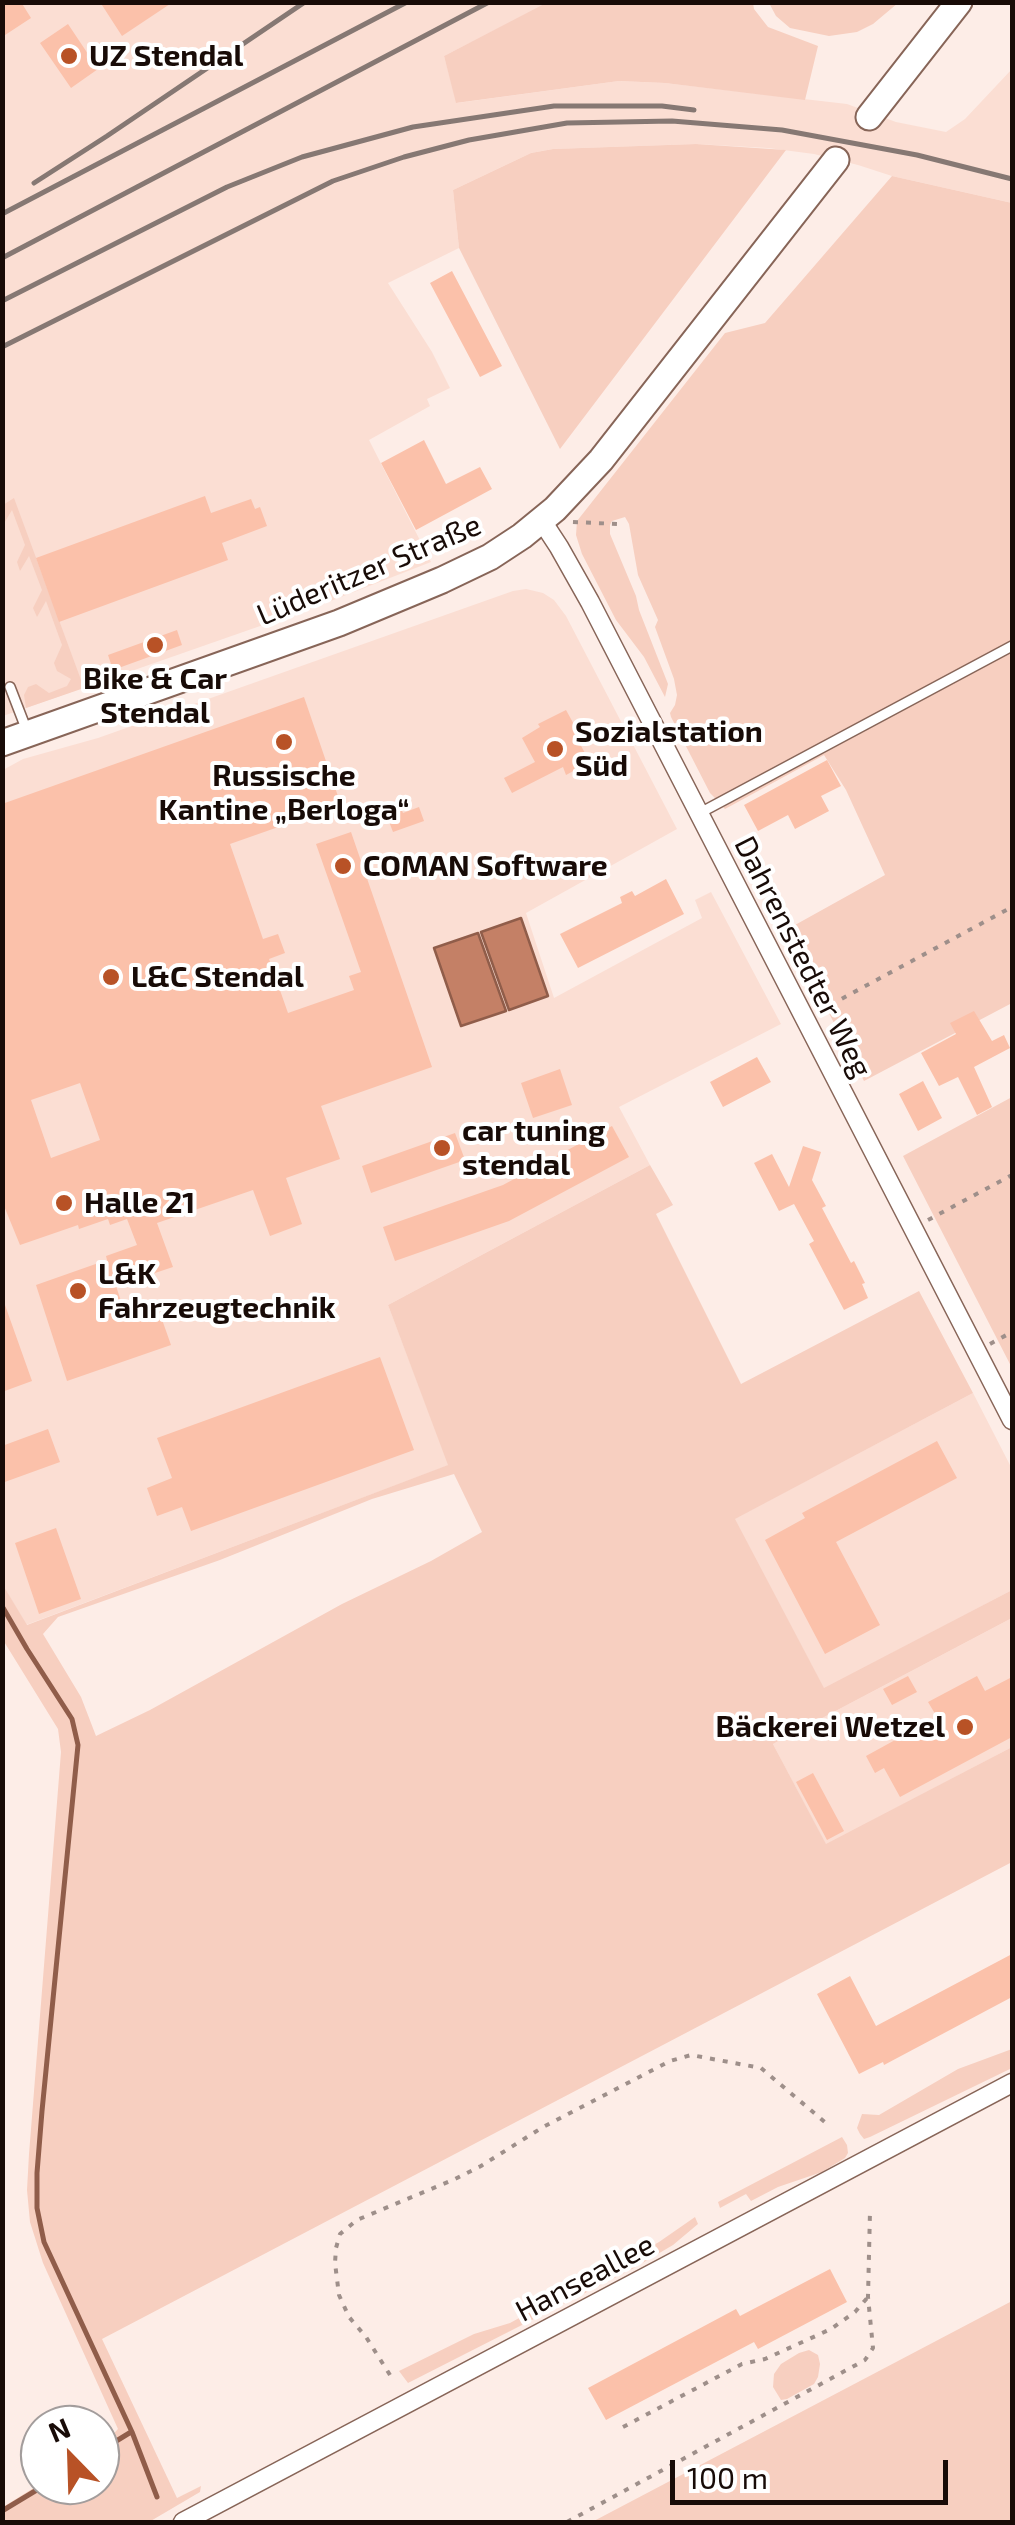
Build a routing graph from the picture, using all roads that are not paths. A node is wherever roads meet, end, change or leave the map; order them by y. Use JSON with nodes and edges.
{"nodes":[{"id":1,"x":958,"y":2,"type":"edge"},
{"id":2,"x":869,"y":117,"type":"dead end"},
{"id":3,"x":836,"y":160,"type":"dead end"},
{"id":4,"x":552,"y":522,"type":"junction"},
{"id":5,"x":1012,"y":646,"type":"edge"},
{"id":6,"x":10,"y":687,"type":"dead end"},
{"id":7,"x":28,"y":734,"type":"junction"},
{"id":8,"x":2,"y":743,"type":"edge"},
{"id":9,"x":698,"y":814,"type":"junction"},
{"id":10,"x":1012,"y":1420,"type":"edge"},
{"id":11,"x":1012,"y":2083,"type":"edge"},
{"id":12,"x":183,"y":2522,"type":"edge"}],
"edges":[{"from":1,"to":2,"type":"main road"},
{"from":3,"to":4,"type":"main road","name":"Lüderitzer Straße"},
{"from":4,"to":7,"type":"main road","name":"Lüderitzer Straße"},
{"from":4,"to":9,"type":"street","name":"Dahrenstedter Weg"},
{"from":5,"to":9,"type":"lane"},
{"from":6,"to":7,"type":"lane"},
{"from":7,"to":8,"type":"main road","name":"Lüderitzer Straße"},
{"from":9,"to":10,"type":"street","name":"Dahrenstedter Weg"},
{"from":11,"to":12,"type":"street","name":"Hanseallee"}]}
